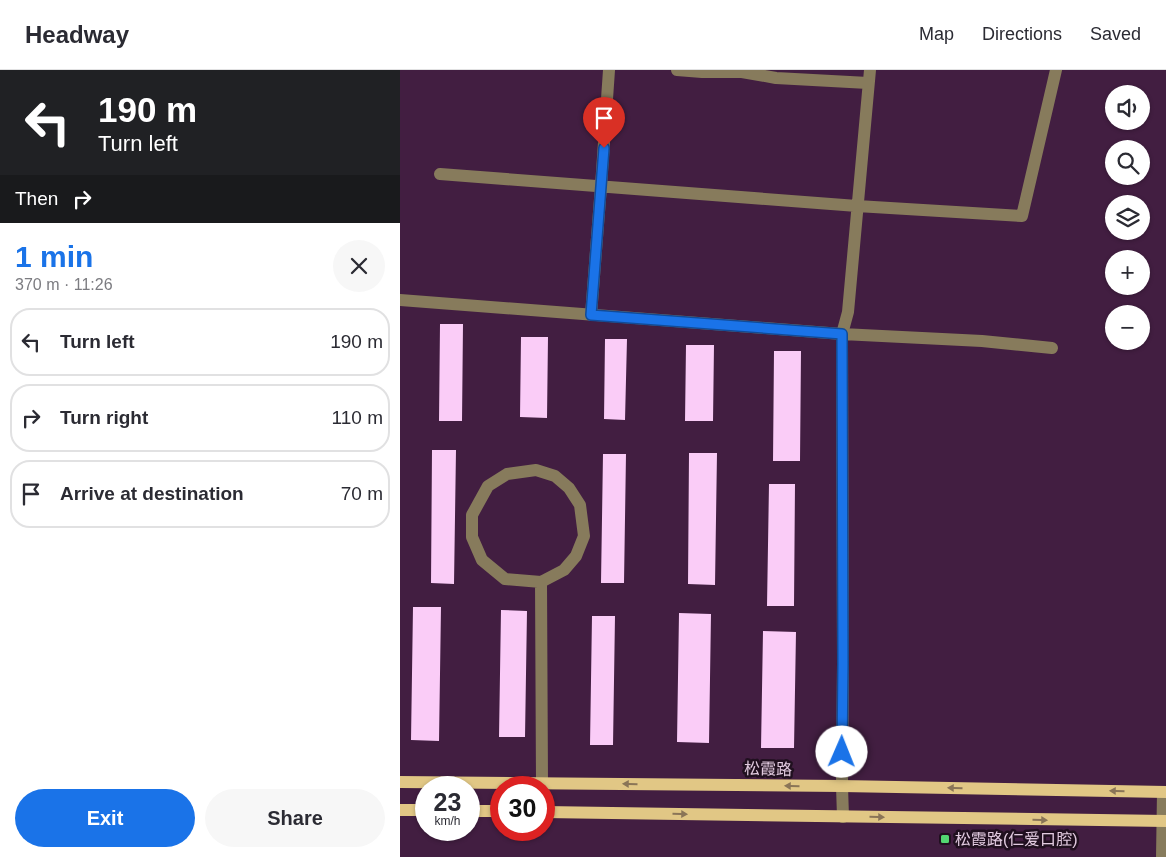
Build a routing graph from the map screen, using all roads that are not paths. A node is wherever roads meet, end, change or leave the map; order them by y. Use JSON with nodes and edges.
{"nodes":[{"id":1,"x":609,"y":70,"type":"edge"},
{"id":2,"x":677,"y":70,"type":"edge"},
{"id":3,"x":870,"y":70,"type":"edge"},
{"id":4,"x":1056,"y":70,"type":"edge"},
{"id":5,"x":868,"y":83,"type":"junction"},
{"id":6,"x":440,"y":174,"type":"dead end"},
{"id":7,"x":601,"y":186,"type":"junction"},
{"id":8,"x":858,"y":206,"type":"junction"},
{"id":9,"x":400,"y":300,"type":"edge"},
{"id":10,"x":591,"y":315,"type":"junction"},
{"id":11,"x":842,"y":334,"type":"junction"},
{"id":12,"x":1052,"y":348,"type":"dead end"},
{"id":13,"x":540,"y":582,"type":"junction"},
{"id":14,"x":542,"y":776,"type":"edge"},
{"id":15,"x":400,"y":782,"type":"edge"},
{"id":16,"x":490,"y":783,"type":"edge"},
{"id":17,"x":555,"y":783,"type":"edge"},
{"id":18,"x":842,"y":786,"type":"junction"},
{"id":19,"x":1165,"y":792,"type":"edge"},
{"id":20,"x":400,"y":810,"type":"edge"},
{"id":21,"x":415,"y":810,"type":"edge"},
{"id":22,"x":555,"y":812,"type":"edge"},
{"id":23,"x":843,"y":817,"type":"junction"},
{"id":24,"x":1164,"y":821,"type":"edge"},
{"id":25,"x":1162,"y":857,"type":"edge"}],
"edges":[{"from":1,"to":7,"type":"street"},
{"from":2,"to":5,"type":"street"},
{"from":3,"to":5,"type":"street"},
{"from":4,"to":8,"type":"street"},
{"from":5,"to":8,"type":"street"},
{"from":6,"to":7,"type":"street"},
{"from":7,"to":8,"type":"street"},
{"from":7,"to":10,"type":"street"},
{"from":8,"to":11,"type":"street"},
{"from":9,"to":10,"type":"street"},
{"from":10,"to":11,"type":"street"},
{"from":11,"to":12,"type":"street"},
{"from":11,"to":18,"type":"street"},
{"from":13,"to":13,"type":"street"},
{"from":13,"to":14,"type":"street"},
{"from":15,"to":16,"type":"main road","name":"松霞路"},
{"from":18,"to":17,"type":"main road","name":"松霞路","one_way":true},
{"from":19,"to":18,"type":"main road","name":"松霞路","one_way":true},
{"from":18,"to":23,"type":"street"},
{"from":19,"to":24,"type":"street"},
{"from":20,"to":21,"type":"main road"},
{"from":22,"to":23,"type":"main road","one_way":true},
{"from":23,"to":24,"type":"main road","one_way":true},
{"from":24,"to":25,"type":"street"}]}
